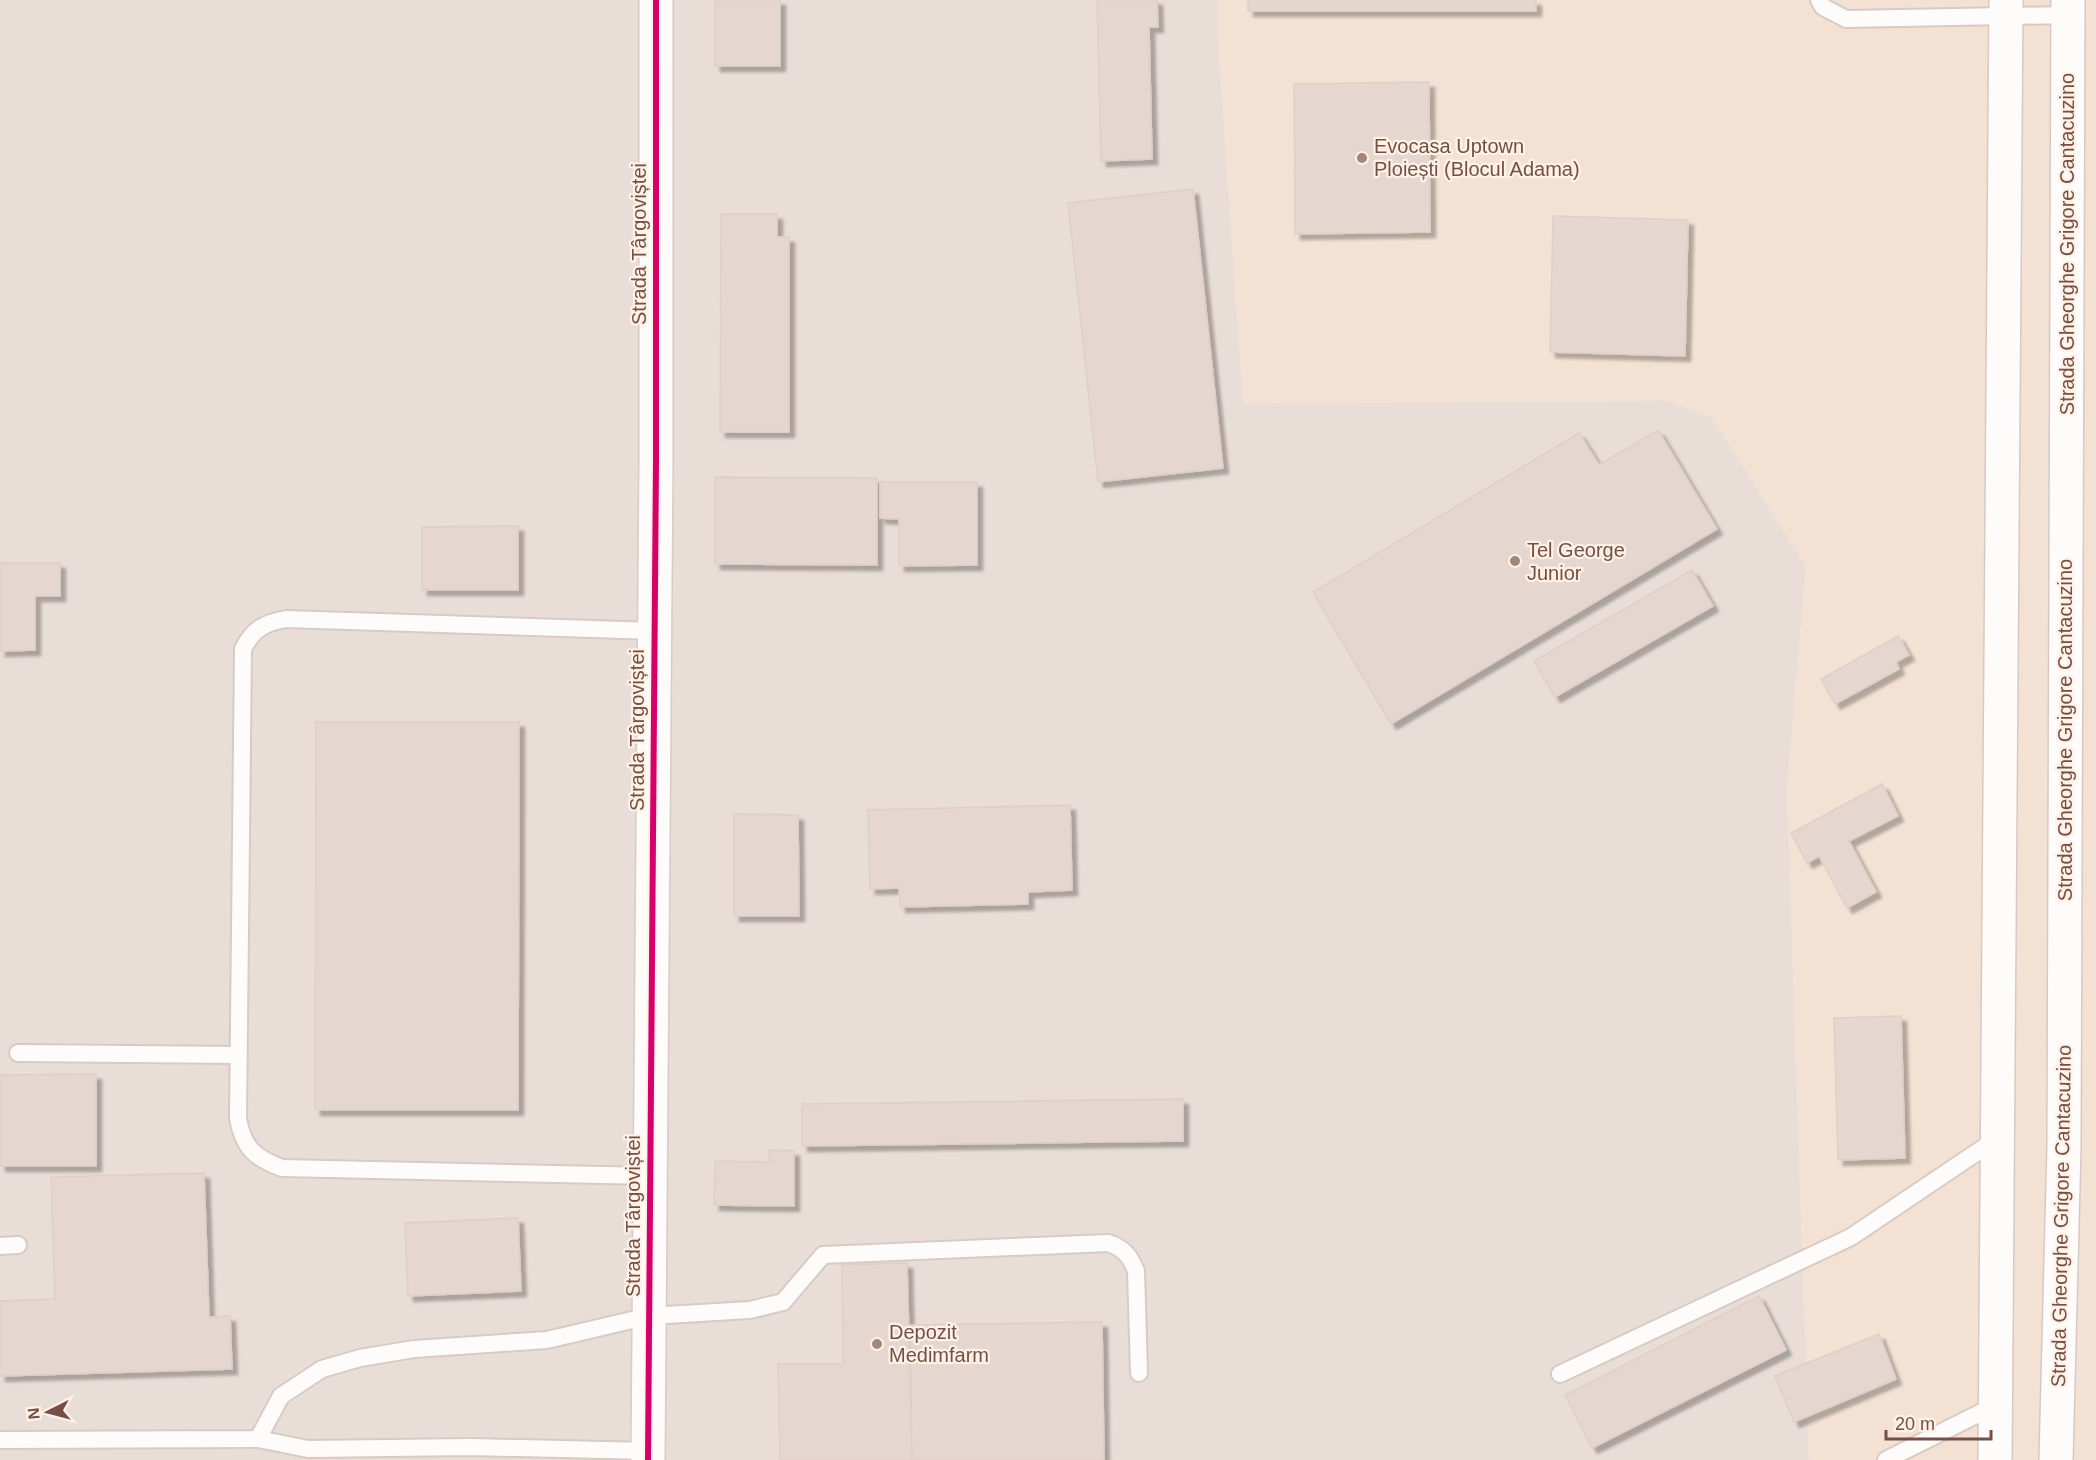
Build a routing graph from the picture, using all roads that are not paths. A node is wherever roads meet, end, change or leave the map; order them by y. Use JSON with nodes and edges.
{"nodes":[{"id":1,"x":656,"y":0,"type":"edge"},
{"id":2,"x":1819,"y":0,"type":"edge"},
{"id":3,"x":2006,"y":8,"type":"edge"},
{"id":4,"x":2068,"y":8,"type":"edge"},
{"id":5,"x":654,"y":631,"type":"junction"},
{"id":6,"x":18,"y":1053,"type":"dead end"},
{"id":7,"x":240,"y":1055,"type":"junction"},
{"id":8,"x":1999,"y":1138,"type":"junction"},
{"id":9,"x":650,"y":1176,"type":"junction"},
{"id":10,"x":18,"y":1245,"type":"dead end"},
{"id":11,"x":0,"y":1246,"type":"edge"},
{"id":12,"x":649,"y":1316,"type":"junction"},
{"id":13,"x":1138,"y":1373,"type":"dead end"},
{"id":14,"x":1560,"y":1374,"type":"dead end"},
{"id":15,"x":1996,"y":1405,"type":"junction"},
{"id":16,"x":258,"y":1439,"type":"junction"},
{"id":17,"x":0,"y":1440,"type":"edge"},
{"id":18,"x":648,"y":1455,"type":"edge"},
{"id":19,"x":1886,"y":1460,"type":"edge"},
{"id":20,"x":1995,"y":1460,"type":"edge"},
{"id":21,"x":2056,"y":1460,"type":"edge"}],
"edges":[{"from":1,"to":5,"type":"main road","name":"Strada Târgoviștei"},
{"from":2,"to":3,"type":"lane"},
{"from":3,"to":4,"type":"lane"},
{"from":3,"to":8,"type":"main road"},
{"from":4,"to":21,"type":"main road","name":"Strada Gheorghe Grigore Cantacuzino"},
{"from":5,"to":7,"type":"lane"},
{"from":5,"to":9,"type":"main road","name":"Strada Târgoviștei"},
{"from":6,"to":7,"type":"lane"},
{"from":7,"to":9,"type":"lane"},
{"from":8,"to":14,"type":"lane"},
{"from":8,"to":15,"type":"main road"},
{"from":9,"to":12,"type":"main road","name":"Strada Târgoviștei"},
{"from":10,"to":11,"type":"lane"},
{"from":12,"to":13,"type":"lane"},
{"from":12,"to":16,"type":"lane"},
{"from":12,"to":18,"type":"main road","name":"Strada Târgoviștei"},
{"from":15,"to":19,"type":"lane"},
{"from":15,"to":20,"type":"main road"},
{"from":16,"to":17,"type":"lane"},
{"from":16,"to":18,"type":"lane"}]}
